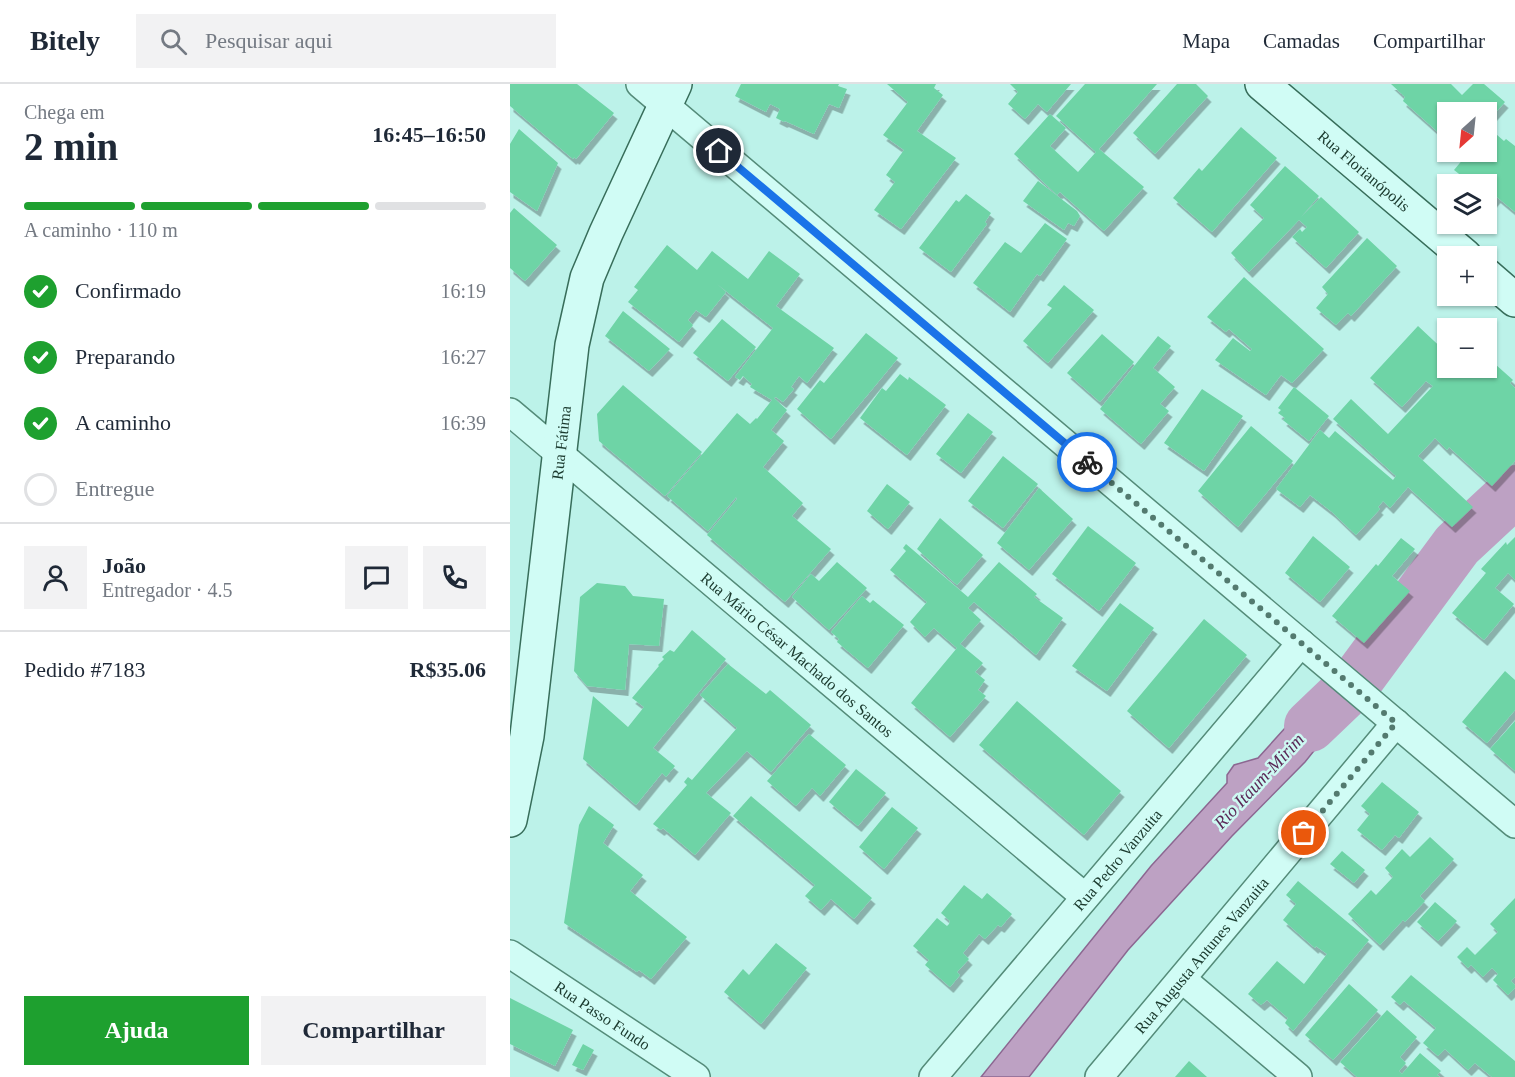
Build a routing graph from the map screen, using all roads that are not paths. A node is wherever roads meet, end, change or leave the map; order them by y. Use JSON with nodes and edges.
{"nodes":[{"id":1,"x":640,"y":84,"type":"edge"},
{"id":2,"x":1262,"y":84,"type":"edge"},
{"id":3,"x":670,"y":94,"type":"edge"},
{"id":4,"x":1452,"y":246,"type":"edge"},
{"id":5,"x":1497,"y":284,"type":"edge"},
{"id":6,"x":1515,"y":300,"type":"edge"},
{"id":7,"x":510,"y":412,"type":"edge"},
{"id":8,"x":559,"y":453,"type":"junction"},
{"id":9,"x":1301,"y":643,"type":"junction"},
{"id":10,"x":1386,"y":715,"type":"junction"},
{"id":11,"x":510,"y":820,"type":"edge"},
{"id":12,"x":1515,"y":824,"type":"edge"},
{"id":13,"x":1085,"y":897,"type":"junction"},
{"id":14,"x":510,"y":954,"type":"edge"},
{"id":15,"x":1182,"y":979,"type":"junction"},
{"id":16,"x":696,"y":1077,"type":"edge"},
{"id":17,"x":933,"y":1077,"type":"edge"},
{"id":18,"x":1099,"y":1077,"type":"edge"},
{"id":19,"x":1298,"y":1077,"type":"edge"}],
"edges":[{"from":1,"to":3,"type":"street"},
{"from":2,"to":4,"type":"main road","name":"Rua Florianópolis"},
{"from":3,"to":8,"type":"main road","name":"Rua Fátima"},
{"from":3,"to":9,"type":"street"},
{"from":5,"to":6,"type":"main road"},
{"from":7,"to":8,"type":"street","name":"Rua Mário César Machado dos Santos"},
{"from":8,"to":11,"type":"main road","name":"Rua Fátima"},
{"from":8,"to":13,"type":"street","name":"Rua Mário César Machado dos Santos"},
{"from":9,"to":10,"type":"street"},
{"from":9,"to":13,"type":"street","name":"Rua Pedro Vanzuita"},
{"from":10,"to":12,"type":"street"},
{"from":10,"to":15,"type":"street","name":"Rua Augusta Antunes Vanzuita"},
{"from":13,"to":17,"type":"street","name":"Rua Pedro Vanzuita"},
{"from":14,"to":16,"type":"street","name":"Rua Passo Fundo"},
{"from":15,"to":18,"type":"street","name":"Rua Augusta Antunes Vanzuita"},
{"from":15,"to":19,"type":"street"}]}
